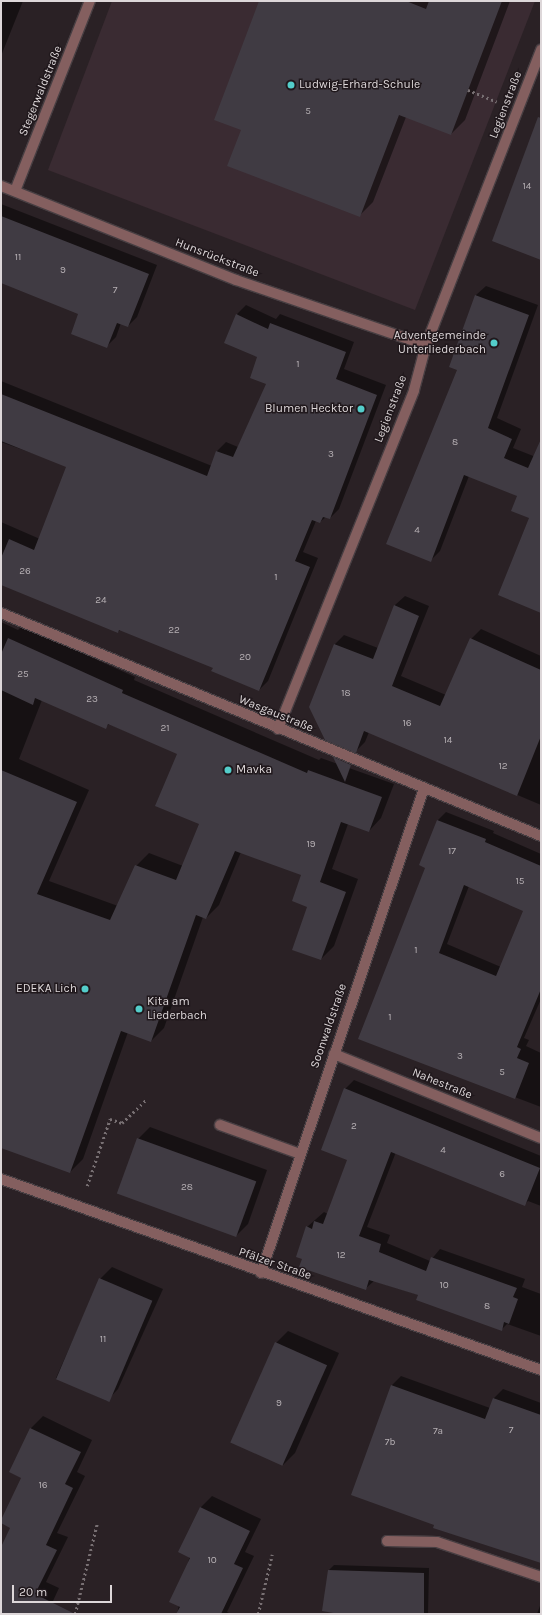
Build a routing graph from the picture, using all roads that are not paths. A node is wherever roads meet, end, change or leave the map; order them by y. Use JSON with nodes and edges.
{"nodes":[{"id":1,"x":90,"y":1,"type":"edge"},
{"id":2,"x":541,"y":50,"type":"edge"},
{"id":3,"x":1,"y":186,"type":"edge"},
{"id":4,"x":15,"y":191,"type":"junction"},
{"id":5,"x":426,"y":344,"type":"junction"},
{"id":6,"x":1,"y":613,"type":"edge"},
{"id":7,"x":278,"y":729,"type":"junction"},
{"id":8,"x":424,"y":788,"type":"junction"},
{"id":9,"x":541,"y":836,"type":"edge"},
{"id":10,"x":334,"y":1054,"type":"junction"},
{"id":11,"x":220,"y":1125,"type":"dead end"},
{"id":12,"x":541,"y":1138,"type":"edge"},
{"id":13,"x":300,"y":1154,"type":"junction"},
{"id":14,"x":1,"y":1179,"type":"edge"},
{"id":15,"x":261,"y":1273,"type":"junction"},
{"id":16,"x":541,"y":1370,"type":"edge"},
{"id":17,"x":387,"y":1541,"type":"dead end"},
{"id":18,"x":541,"y":1577,"type":"edge"}],
"edges":[{"from":1,"to":4,"type":"street","name":"Stegerwaldstraße"},
{"from":2,"to":5,"type":"street","name":"Legienstraße"},
{"from":3,"to":4,"type":"street","name":"Hunsrückstraße"},
{"from":4,"to":5,"type":"street","name":"Hunsrückstraße"},
{"from":5,"to":7,"type":"street","name":"Legienstraße"},
{"from":6,"to":7,"type":"street","name":"Wasgaustraße"},
{"from":7,"to":8,"type":"street","name":"Wasgaustraße"},
{"from":8,"to":9,"type":"street","name":"Wasgaustraße"},
{"from":8,"to":10,"type":"street","name":"Soonwaldstraße"},
{"from":10,"to":12,"type":"street","name":"Nahestraße"},
{"from":10,"to":13,"type":"street","name":"Soonwaldstraße"},
{"from":11,"to":13,"type":"street"},
{"from":13,"to":15,"type":"street","name":"Soonwaldstraße"},
{"from":14,"to":15,"type":"street","name":"Pfälzer Straße"},
{"from":15,"to":16,"type":"street","name":"Pfälzer Straße"},
{"from":17,"to":18,"type":"street"}]}
